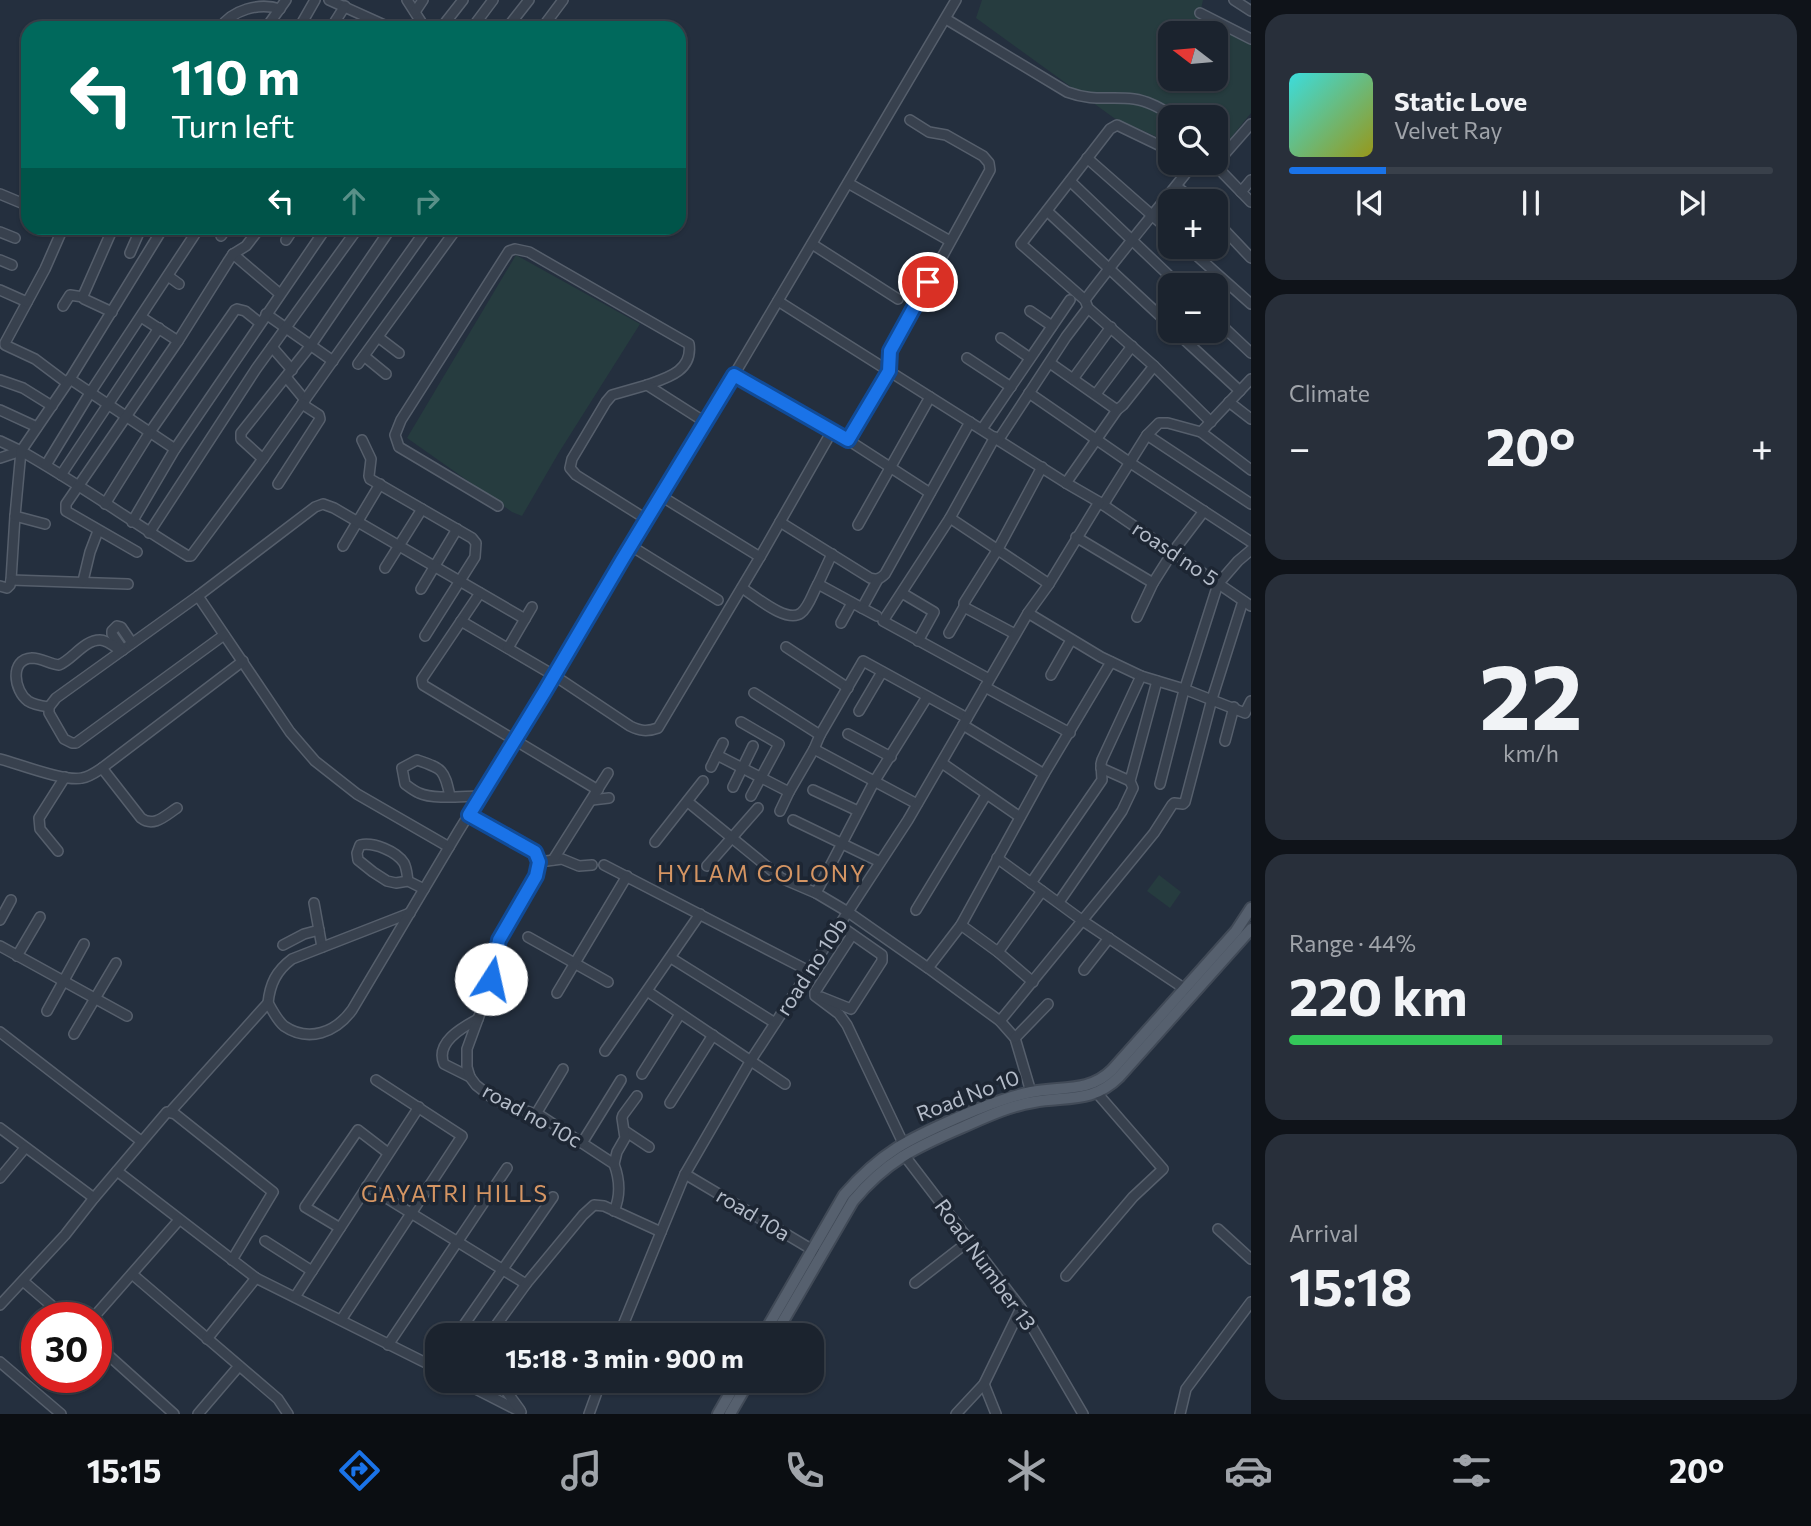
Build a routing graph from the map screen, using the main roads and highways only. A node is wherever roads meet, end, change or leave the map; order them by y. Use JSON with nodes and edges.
{"nodes":[{"id":1,"x":1251,"y":908,"type":"edge"},
{"id":2,"x":1250,"y":933,"type":"edge"},
{"id":3,"x":1189,"y":991,"type":"junction"},
{"id":4,"x":903,"y":1149,"type":"junction"},
{"id":5,"x":816,"y":1252,"type":"junction"},
{"id":6,"x":771,"y":1323,"type":"edge"},
{"id":7,"x":781,"y":1323,"type":"edge"},
{"id":8,"x":730,"y":1393,"type":"edge"},
{"id":9,"x":742,"y":1393,"type":"edge"},
{"id":10,"x":719,"y":1414,"type":"edge"},
{"id":11,"x":730,"y":1414,"type":"edge"}],
"edges":[{"from":1,"to":3,"type":"main road","name":"Road No 10"},
{"from":2,"to":3,"type":"main road","name":"Road No 10"},
{"from":3,"to":4,"type":"main road","name":"Road No 10"},
{"from":3,"to":4,"type":"main road","name":"Road No 10"},
{"from":4,"to":5,"type":"main road","name":"Road No 10"},
{"from":5,"to":6,"type":"main road","name":"Road No 10"},
{"from":5,"to":7,"type":"main road","name":"Road No 10"},
{"from":8,"to":10,"type":"main road"},
{"from":9,"to":11,"type":"main road"}]}
